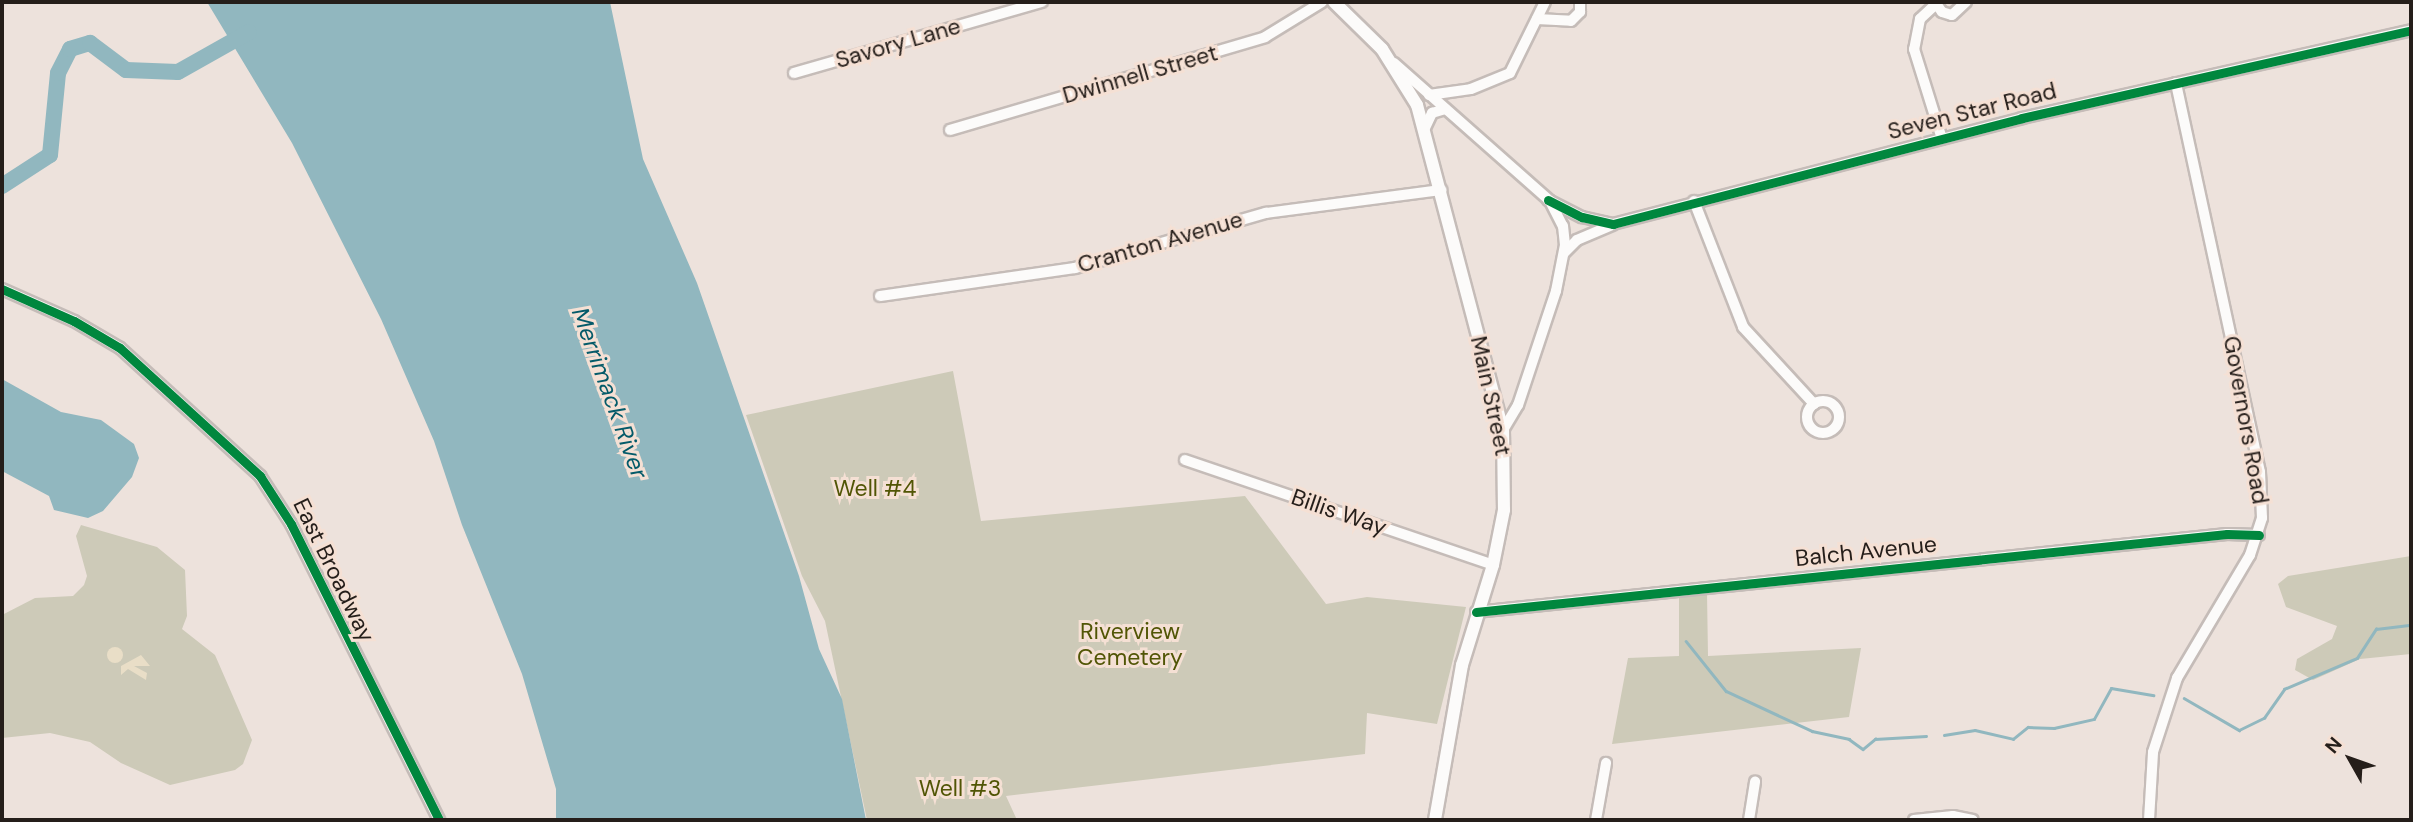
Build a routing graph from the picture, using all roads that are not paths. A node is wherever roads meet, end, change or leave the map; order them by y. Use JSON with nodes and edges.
{"nodes":[{"id":1,"x":1042,"y":2,"type":"edge"},
{"id":2,"x":1322,"y":2,"type":"edge"},
{"id":3,"x":1334,"y":2,"type":"edge"},
{"id":4,"x":1545,"y":2,"type":"edge"},
{"id":5,"x":1580,"y":2,"type":"edge"},
{"id":6,"x":1966,"y":2,"type":"edge"},
{"id":7,"x":1936,"y":3,"type":"edge"},
{"id":8,"x":1537,"y":19,"type":"junction"},
{"id":9,"x":2411,"y":30,"type":"edge"},
{"id":10,"x":1389,"y":58,"type":"junction"},
{"id":11,"x":794,"y":74,"type":"dead end"},
{"id":12,"x":2176,"y":83,"type":"junction"},
{"id":13,"x":1429,"y":95,"type":"junction"},
{"id":14,"x":1445,"y":109,"type":"junction"},
{"id":15,"x":1425,"y":128,"type":"junction"},
{"id":16,"x":950,"y":130,"type":"dead end"},
{"id":17,"x":1942,"y":139,"type":"junction"},
{"id":18,"x":1441,"y":190,"type":"junction"},
{"id":19,"x":1548,"y":200,"type":"junction"},
{"id":20,"x":1694,"y":201,"type":"junction"},
{"id":21,"x":1613,"y":224,"type":"junction"},
{"id":22,"x":1564,"y":253,"type":"junction"},
{"id":23,"x":2,"y":289,"type":"edge"},
{"id":24,"x":880,"y":296,"type":"dead end"},
{"id":25,"x":1814,"y":404,"type":"dead end"},
{"id":26,"x":1503,"y":430,"type":"junction"},
{"id":27,"x":1185,"y":460,"type":"dead end"},
{"id":28,"x":2259,"y":535,"type":"junction"},
{"id":29,"x":1493,"y":565,"type":"junction"},
{"id":30,"x":1476,"y":612,"type":"junction"},
{"id":31,"x":1606,"y":763,"type":"dead end"},
{"id":32,"x":1755,"y":781,"type":"dead end"},
{"id":33,"x":439,"y":820,"type":"edge"},
{"id":34,"x":1435,"y":820,"type":"edge"},
{"id":35,"x":1596,"y":820,"type":"edge"},
{"id":36,"x":1749,"y":820,"type":"edge"},
{"id":37,"x":1914,"y":820,"type":"edge"},
{"id":38,"x":1973,"y":820,"type":"edge"},
{"id":39,"x":2149,"y":820,"type":"edge"}],
"edges":[{"from":1,"to":11,"type":"street","name":"Savory Lane"},
{"from":2,"to":16,"type":"street","name":"Dwinnell Street"},
{"from":3,"to":10,"type":"main road","name":"Main Street"},
{"from":4,"to":8,"type":"street"},
{"from":5,"to":8,"type":"street"},
{"from":6,"to":7,"type":"street"},
{"from":7,"to":17,"type":"street"},
{"from":8,"to":13,"type":"street"},
{"from":9,"to":12,"type":"street","name":"Seven Star Road"},
{"from":10,"to":13,"type":"street"},
{"from":10,"to":15,"type":"main road","name":"Main Street"},
{"from":12,"to":17,"type":"street","name":"Seven Star Road"},
{"from":12,"to":28,"type":"street","name":"Governors Road"},
{"from":13,"to":14,"type":"street"},
{"from":14,"to":15,"type":"street"},
{"from":14,"to":19,"type":"street"},
{"from":15,"to":18,"type":"main road","name":"Main Street"},
{"from":17,"to":20,"type":"street","name":"Seven Star Road"},
{"from":18,"to":24,"type":"street","name":"Cranton Avenue"},
{"from":18,"to":26,"type":"main road","name":"Main Street"},
{"from":19,"to":21,"type":"street","name":"Seven Star Road"},
{"from":19,"to":22,"type":"street"},
{"from":20,"to":21,"type":"street","name":"Seven Star Road"},
{"from":20,"to":25,"type":"street"},
{"from":21,"to":22,"type":"street","name":"Seven Star Road"},
{"from":22,"to":26,"type":"street"},
{"from":23,"to":33,"type":"street","name":"East Broadway"},
{"from":26,"to":29,"type":"main road","name":"Main Street"},
{"from":27,"to":29,"type":"street","name":"Billis Way"},
{"from":28,"to":30,"type":"street","name":"Balch Avenue"},
{"from":28,"to":39,"type":"street","name":"Governors Road"},
{"from":29,"to":30,"type":"main road","name":"Main Street"},
{"from":30,"to":34,"type":"main road","name":"Main Street"},
{"from":31,"to":35,"type":"street"},
{"from":32,"to":36,"type":"street"},
{"from":37,"to":38,"type":"street"}]}
